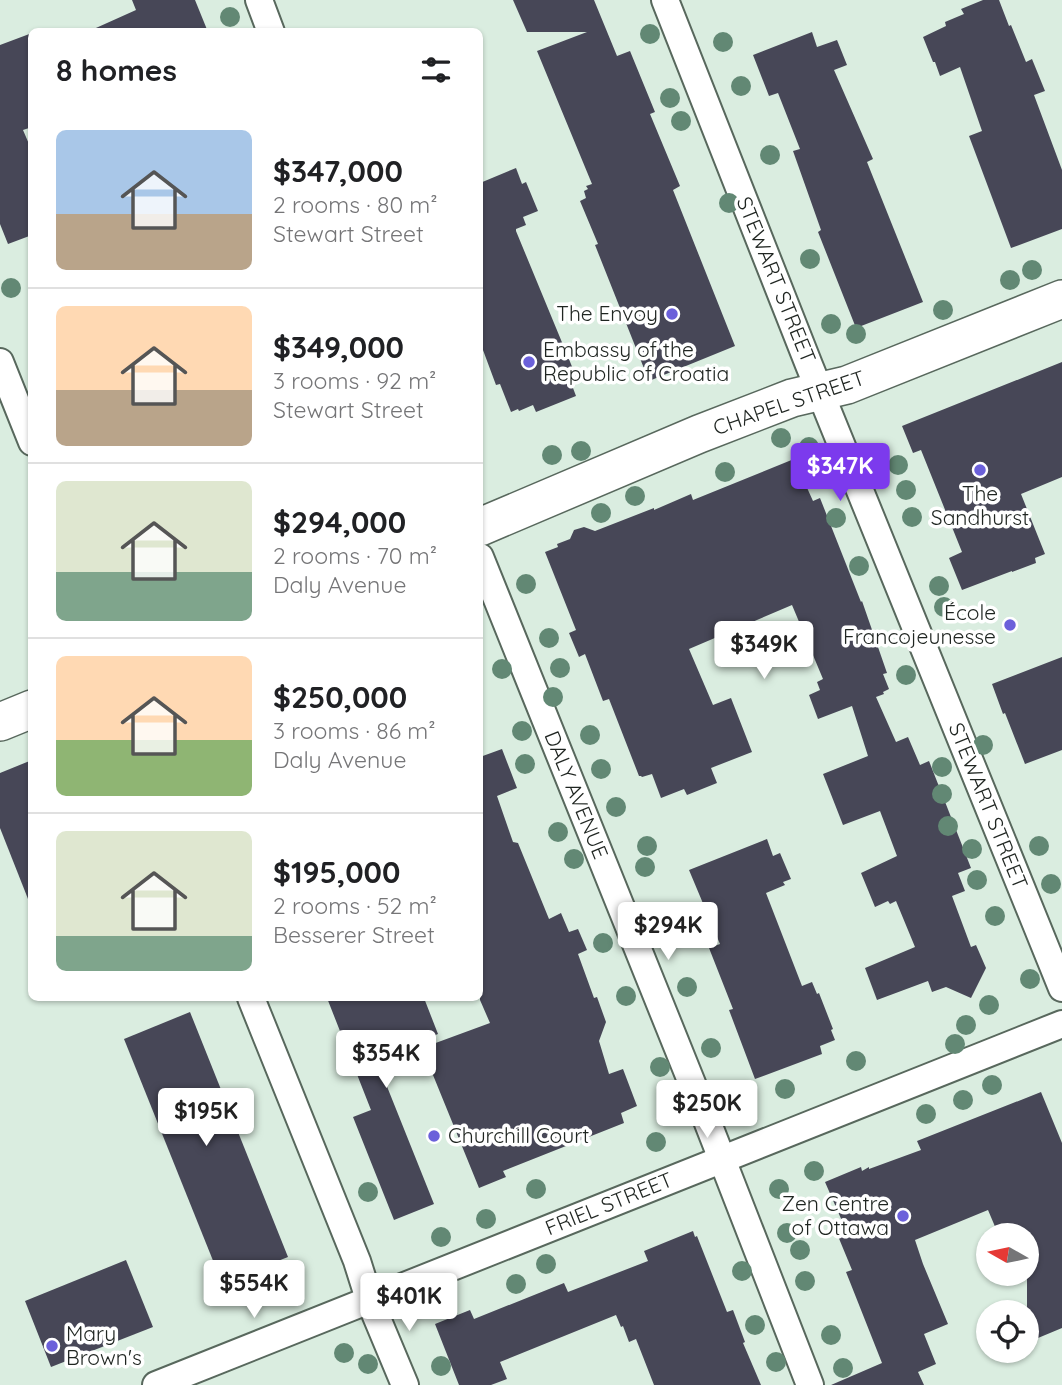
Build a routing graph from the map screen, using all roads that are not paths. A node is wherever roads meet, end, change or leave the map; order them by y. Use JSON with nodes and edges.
{"nodes":[{"id":1,"x":259,"y":0,"type":"edge"},
{"id":2,"x":665,"y":0,"type":"edge"},
{"id":3,"x":270,"y":28,"type":"edge"},
{"id":4,"x":1062,"y":299,"type":"edge"},
{"id":5,"x":0,"y":362,"type":"edge"},
{"id":6,"x":821,"y":392,"type":"junction"},
{"id":7,"x":28,"y":432,"type":"edge"},
{"id":8,"x":483,"y":526,"type":"edge"},
{"id":9,"x":483,"y":564,"type":"edge"},
{"id":10,"x":28,"y":711,"type":"edge"},
{"id":11,"x":0,"y":722,"type":"edge"},
{"id":12,"x":1062,"y":988,"type":"edge"},
{"id":13,"x":252,"y":1001,"type":"edge"},
{"id":14,"x":1062,"y":1024,"type":"edge"},
{"id":15,"x":721,"y":1160,"type":"junction"},
{"id":16,"x":369,"y":1299,"type":"junction"},
{"id":17,"x":156,"y":1385,"type":"edge"},
{"id":18,"x":405,"y":1385,"type":"edge"},
{"id":19,"x":810,"y":1385,"type":"edge"}],
"edges":[{"from":1,"to":3,"type":"street"},
{"from":2,"to":6,"type":"street","name":"STEWART STREET"},
{"from":4,"to":6,"type":"street","name":"CHAPEL STREET"},
{"from":5,"to":7,"type":"street"},
{"from":6,"to":8,"type":"street","name":"CHAPEL STREET"},
{"from":6,"to":12,"type":"street","name":"STEWART STREET"},
{"from":9,"to":15,"type":"street","name":"DALY AVENUE"},
{"from":10,"to":11,"type":"street"},
{"from":13,"to":16,"type":"street"},
{"from":14,"to":15,"type":"street","name":"FRIEL STREET"},
{"from":15,"to":16,"type":"street","name":"FRIEL STREET"},
{"from":15,"to":19,"type":"street","name":"DALY AVENUE"},
{"from":16,"to":17,"type":"street","name":"FRIEL STREET"},
{"from":16,"to":18,"type":"street"}]}
